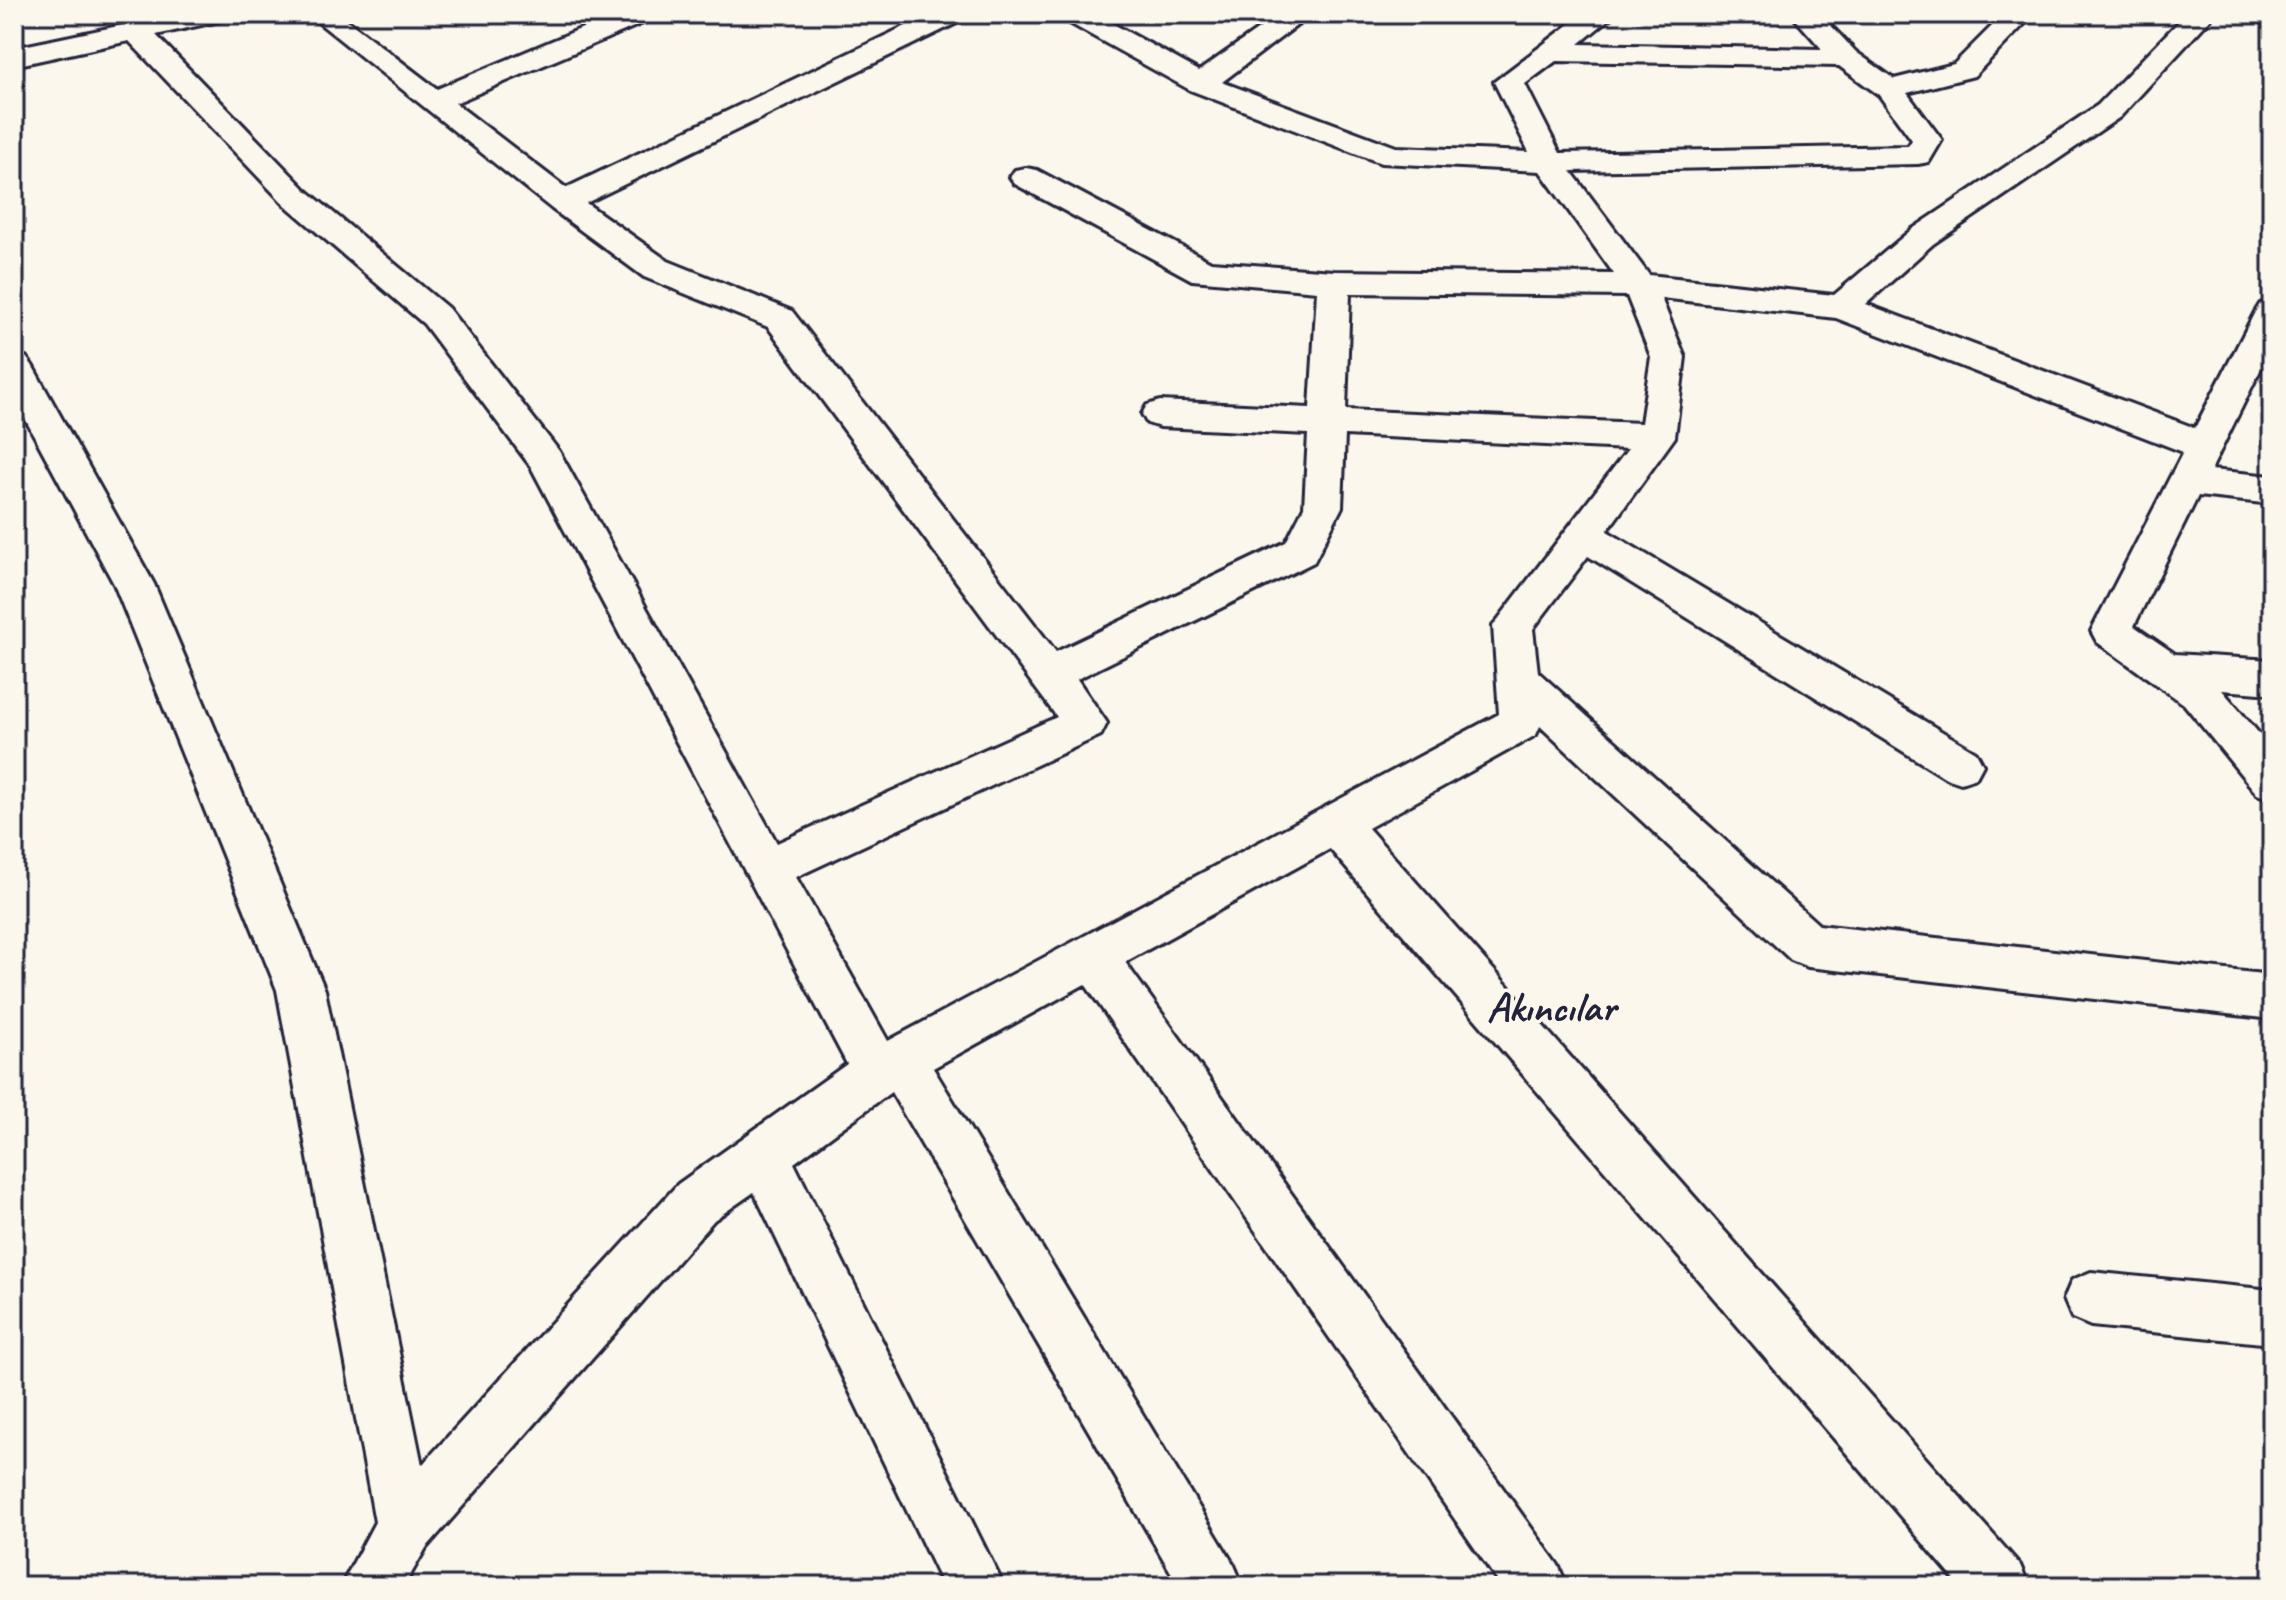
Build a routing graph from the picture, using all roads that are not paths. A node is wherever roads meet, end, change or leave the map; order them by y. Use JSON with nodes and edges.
{"nodes":[{"id":1,"x":214,"y":14,"type":"edge"},
{"id":2,"x":322,"y":14,"type":"edge"},
{"id":3,"x":640,"y":14,"type":"edge"},
{"id":4,"x":953,"y":14,"type":"edge"},
{"id":5,"x":1074,"y":14,"type":"edge"},
{"id":6,"x":1298,"y":14,"type":"edge"},
{"id":7,"x":1601,"y":14,"type":"edge"},
{"id":8,"x":1805,"y":14,"type":"edge"},
{"id":9,"x":2020,"y":14,"type":"edge"},
{"id":10,"x":2201,"y":14,"type":"edge"},
{"id":11,"x":136,"y":31,"type":"junction"},
{"id":12,"x":1550,"y":52,"type":"junction"},
{"id":13,"x":14,"y":57,"type":"edge"},
{"id":14,"x":1846,"y":58,"type":"junction"},
{"id":15,"x":1200,"y":84,"type":"junction"},
{"id":16,"x":1889,"y":89,"type":"junction"},
{"id":17,"x":434,"y":101,"type":"junction"},
{"id":18,"x":1549,"y":162,"type":"junction"},
{"id":19,"x":1026,"y":177,"type":"dead end"},
{"id":20,"x":563,"y":202,"type":"junction"},
{"id":21,"x":1334,"y":282,"type":"junction"},
{"id":22,"x":1639,"y":285,"type":"junction"},
{"id":23,"x":1841,"y":307,"type":"junction"},
{"id":24,"x":2272,"y":312,"type":"edge"},
{"id":25,"x":14,"y":365,"type":"edge"},
{"id":26,"x":1160,"y":414,"type":"dead end"},
{"id":27,"x":1328,"y":420,"type":"junction"},
{"id":28,"x":1657,"y":437,"type":"junction"},
{"id":29,"x":2204,"y":446,"type":"junction"},
{"id":30,"x":2186,"y":481,"type":"junction"},
{"id":31,"x":2272,"y":490,"type":"edge"},
{"id":32,"x":1583,"y":535,"type":"junction"},
{"id":33,"x":2168,"y":670,"type":"junction"},
{"id":34,"x":1049,"y":674,"type":"junction"},
{"id":35,"x":2272,"y":677,"type":"edge"},
{"id":36,"x":1518,"y":680,"type":"junction"},
{"id":37,"x":1961,"y":765,"type":"dead end"},
{"id":38,"x":2268,"y":770,"type":"edge"},
{"id":39,"x":1336,"y":824,"type":"junction"},
{"id":40,"x":769,"y":868,"type":"junction"},
{"id":41,"x":1093,"y":956,"type":"junction"},
{"id":42,"x":2272,"y":997,"type":"edge"},
{"id":43,"x":889,"y":1066,"type":"junction"},
{"id":44,"x":763,"y":1155,"type":"junction"},
{"id":45,"x":2091,"y":1299,"type":"dead end"},
{"id":46,"x":2272,"y":1317,"type":"edge"},
{"id":47,"x":405,"y":1527,"type":"junction"},
{"id":48,"x":371,"y":1586,"type":"edge"},
{"id":49,"x":974,"y":1586,"type":"edge"},
{"id":50,"x":1213,"y":1586,"type":"edge"},
{"id":51,"x":1537,"y":1586,"type":"edge"},
{"id":52,"x":1999,"y":1586,"type":"edge"}],
"edges":[{"from":1,"to":11,"type":"street"},
{"from":2,"to":17,"type":"street"},
{"from":3,"to":17,"type":"street"},
{"from":4,"to":20,"type":"street"},
{"from":5,"to":15,"type":"street"},
{"from":6,"to":15,"type":"street"},
{"from":7,"to":12,"type":"street"},
{"from":8,"to":14,"type":"street"},
{"from":9,"to":16,"type":"street"},
{"from":10,"to":23,"type":"street"},
{"from":11,"to":13,"type":"street"},
{"from":11,"to":40,"type":"street"},
{"from":12,"to":14,"type":"street"},
{"from":12,"to":18,"type":"street"},
{"from":14,"to":16,"type":"street"},
{"from":15,"to":18,"type":"street"},
{"from":16,"to":18,"type":"street"},
{"from":17,"to":20,"type":"street"},
{"from":18,"to":22,"type":"street"},
{"from":19,"to":21,"type":"street"},
{"from":20,"to":34,"type":"street"},
{"from":21,"to":22,"type":"street"},
{"from":21,"to":27,"type":"street"},
{"from":22,"to":23,"type":"street"},
{"from":22,"to":28,"type":"street"},
{"from":23,"to":29,"type":"street"},
{"from":24,"to":29,"type":"street"},
{"from":25,"to":47,"type":"street"},
{"from":26,"to":27,"type":"street"},
{"from":27,"to":28,"type":"street"},
{"from":27,"to":34,"type":"street"},
{"from":28,"to":32,"type":"street"},
{"from":29,"to":30,"type":"street"},
{"from":30,"to":31,"type":"street"},
{"from":30,"to":33,"type":"street"},
{"from":32,"to":36,"type":"street"},
{"from":32,"to":37,"type":"street"},
{"from":33,"to":35,"type":"street"},
{"from":33,"to":38,"type":"street"},
{"from":34,"to":40,"type":"street"},
{"from":36,"to":39,"type":"street"},
{"from":36,"to":42,"type":"street"},
{"from":39,"to":41,"type":"street"},
{"from":39,"to":52,"type":"street"},
{"from":40,"to":43,"type":"street"},
{"from":41,"to":43,"type":"street"},
{"from":41,"to":51,"type":"street"},
{"from":43,"to":44,"type":"street"},
{"from":43,"to":50,"type":"street"},
{"from":44,"to":47,"type":"street"},
{"from":44,"to":49,"type":"street"},
{"from":45,"to":46,"type":"street"},
{"from":47,"to":48,"type":"street"}]}
